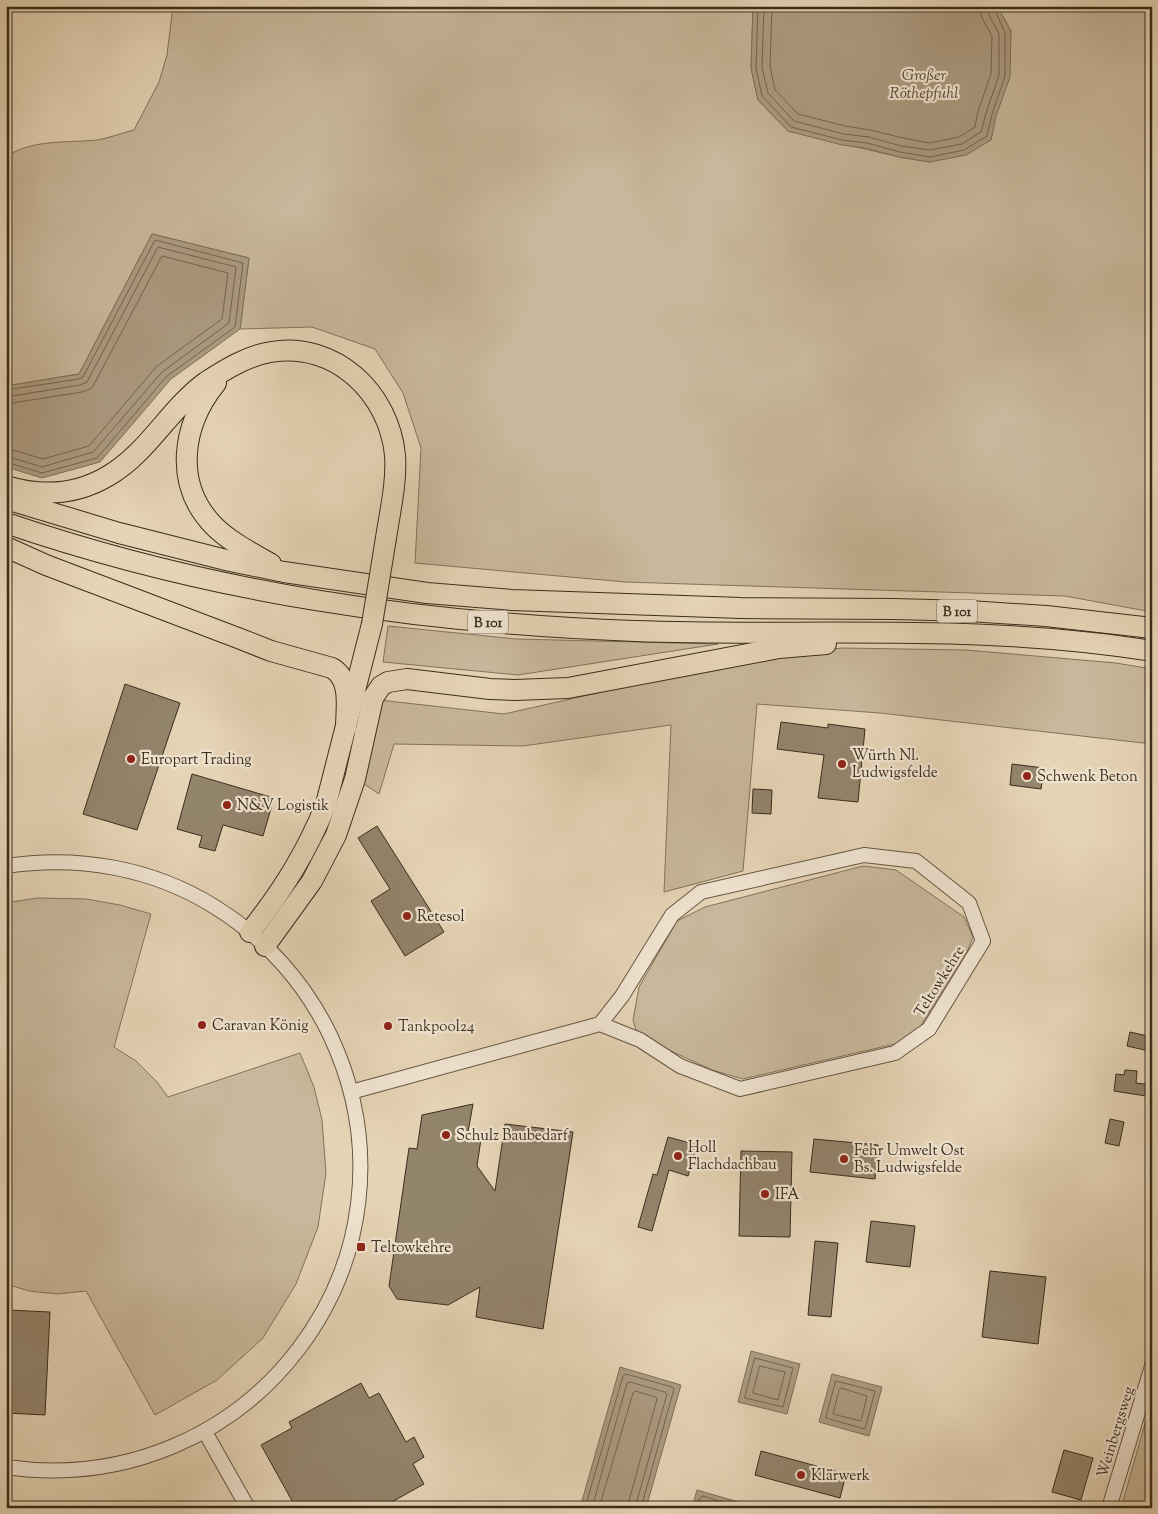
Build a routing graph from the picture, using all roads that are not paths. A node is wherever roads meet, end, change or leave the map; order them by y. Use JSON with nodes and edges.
{"nodes":[{"id":1,"x":231,"y":367,"type":"junction"},
{"id":2,"x":6,"y":486,"type":"edge"},
{"id":3,"x":6,"y":499,"type":"edge"},
{"id":4,"x":6,"y":522,"type":"edge"},
{"id":5,"x":6,"y":547,"type":"edge"},
{"id":6,"x":284,"y":572,"type":"junction"},
{"id":7,"x":1152,"y":628,"type":"edge"},
{"id":8,"x":980,"y":634,"type":"junction"},
{"id":9,"x":1152,"y":651,"type":"edge"},
{"id":10,"x":355,"y":730,"type":"junction"},
{"id":11,"x":6,"y":866,"type":"edge"},
{"id":12,"x":250,"y":932,"type":"junction"},
{"id":13,"x":266,"y":946,"type":"junction"},
{"id":14,"x":600,"y":1024,"type":"junction"},
{"id":15,"x":351,"y":1092,"type":"junction"},
{"id":16,"x":1152,"y":1366,"type":"edge"},
{"id":17,"x":205,"y":1432,"type":"junction"},
{"id":18,"x":6,"y":1467,"type":"edge"},
{"id":19,"x":248,"y":1508,"type":"edge"},
{"id":20,"x":1109,"y":1508,"type":"edge"}],
"edges":[{"from":1,"to":2,"type":"highway"},
{"from":1,"to":6,"type":"highway"},
{"from":1,"to":10,"type":"highway","bridge":true},
{"from":3,"to":6,"type":"highway","number":"B 101"},
{"from":4,"to":8,"type":"highway","number":"B 101"},
{"from":5,"to":10,"type":"highway"},
{"from":6,"to":7,"type":"highway","number":"B 101"},
{"from":8,"to":9,"type":"highway","number":"B 101"},
{"from":8,"to":10,"type":"highway"},
{"from":10,"to":12,"type":"highway"},
{"from":10,"to":13,"type":"highway"},
{"from":11,"to":12,"type":"street"},
{"from":12,"to":13,"type":"street"},
{"from":13,"to":15,"type":"street"},
{"from":14,"to":14,"type":"street","name":"Teltowkehre"},
{"from":14,"to":15,"type":"street"},
{"from":15,"to":17,"type":"street"},
{"from":16,"to":20,"type":"street","name":"Weinbergsweg"},
{"from":17,"to":18,"type":"street"},
{"from":17,"to":19,"type":"street"}]}
